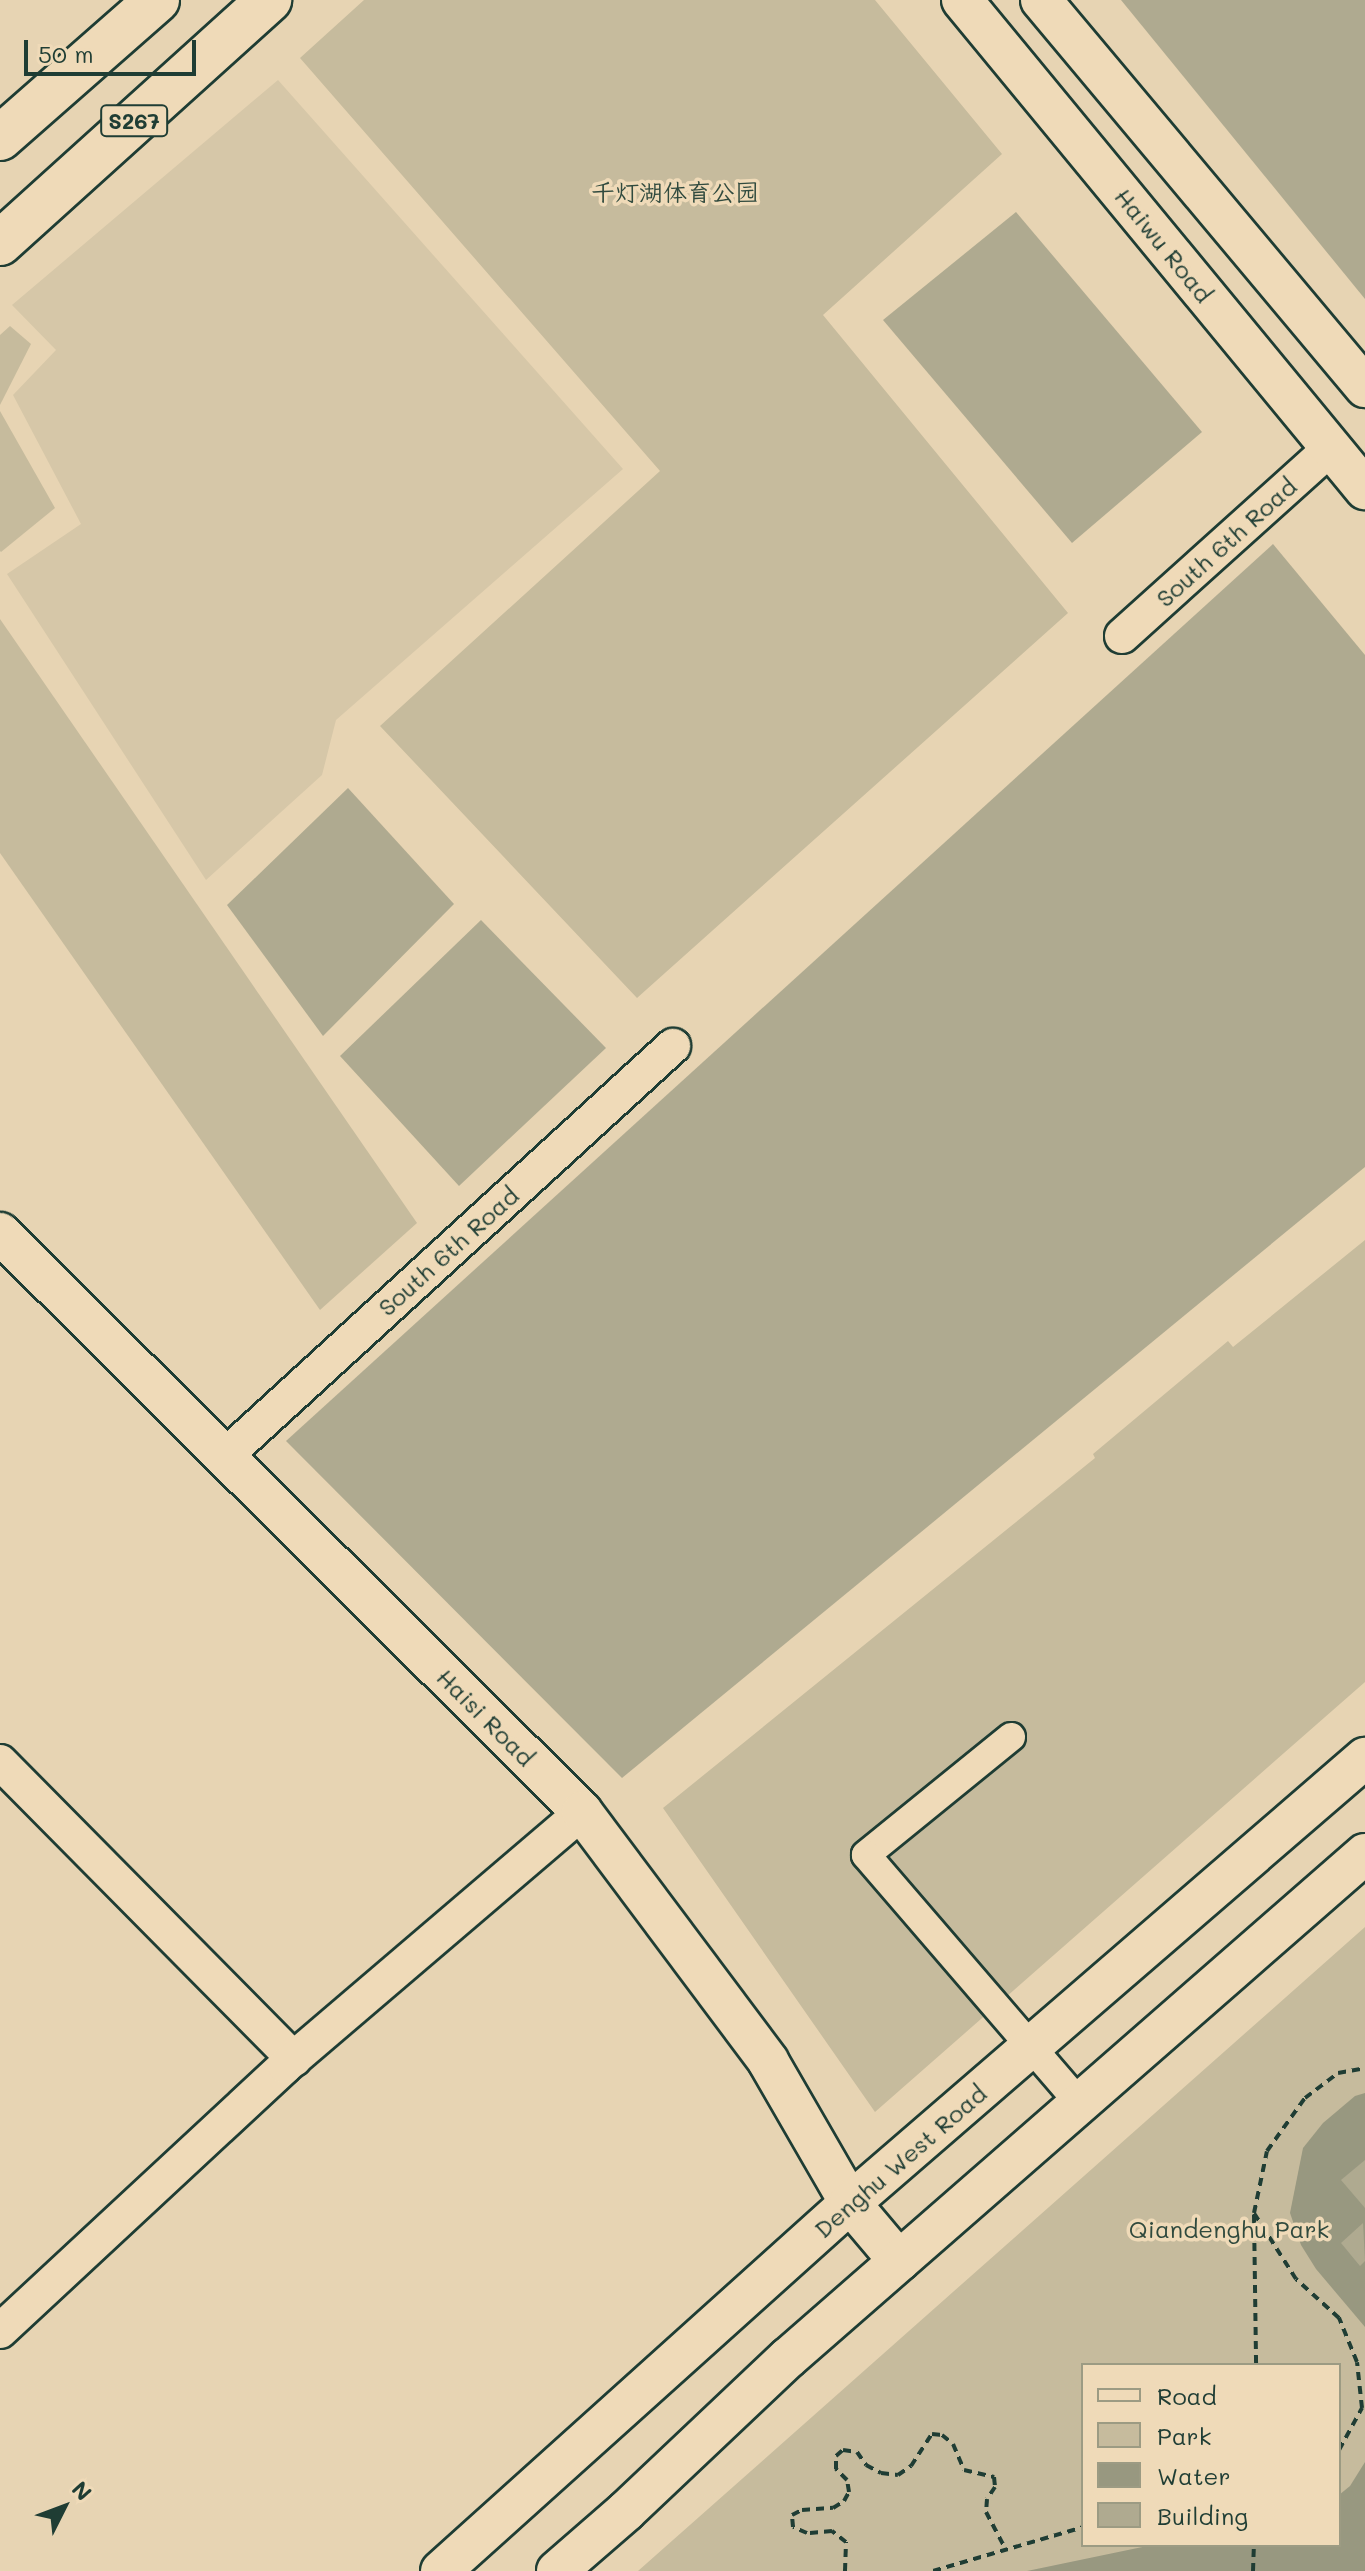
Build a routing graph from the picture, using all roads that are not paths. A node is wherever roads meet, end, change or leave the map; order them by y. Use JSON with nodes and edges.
{"nodes":[{"id":1,"x":157,"y":0,"type":"edge"},
{"id":2,"x":269,"y":0,"type":"edge"},
{"id":3,"x":962,"y":0,"type":"edge"},
{"id":4,"x":1051,"y":3,"type":"edge"},
{"id":5,"x":0,"y":138,"type":"edge"},
{"id":6,"x":0,"y":243,"type":"edge"},
{"id":7,"x":1365,"y":387,"type":"edge"},
{"id":8,"x":1331,"y":448,"type":"junction"},
{"id":9,"x":1365,"y":489,"type":"edge"},
{"id":10,"x":1122,"y":636,"type":"dead end"},
{"id":11,"x":673,"y":1046,"type":"dead end"},
{"id":12,"x":0,"y":1234,"type":"edge"},
{"id":13,"x":224,"y":1457,"type":"junction"},
{"id":14,"x":1011,"y":1737,"type":"dead end"},
{"id":15,"x":1365,"y":1758,"type":"edge"},
{"id":16,"x":0,"y":1762,"type":"edge"},
{"id":17,"x":582,"y":1812,"type":"junction"},
{"id":18,"x":1365,"y":1854,"type":"edge"},
{"id":19,"x":1031,"y":2048,"type":"junction"},
{"id":20,"x":294,"y":2059,"type":"junction"},
{"id":21,"x":1079,"y":2103,"type":"junction"},
{"id":22,"x":850,"y":2203,"type":"junction"},
{"id":23,"x":899,"y":2261,"type":"junction"},
{"id":24,"x":0,"y":2331,"type":"edge"},
{"id":25,"x":441,"y":2571,"type":"edge"},
{"id":26,"x":557,"y":2571,"type":"edge"}],
"edges":[{"from":1,"to":5,"type":"highway"},
{"from":2,"to":6,"type":"highway","number":"S267"},
{"from":3,"to":8,"type":"main road","name":"Haiwu Road"},
{"from":4,"to":7,"type":"main road"},
{"from":8,"to":9,"type":"main road","name":"Haiwu Road"},
{"from":8,"to":10,"type":"street","name":"South 6th Road"},
{"from":11,"to":13,"type":"street","name":"South 6th Road"},
{"from":12,"to":13,"type":"main road","name":"Haisi Road"},
{"from":13,"to":17,"type":"main road","name":"Haisi Road"},
{"from":14,"to":19,"type":"street"},
{"from":15,"to":19,"type":"main road","name":"Denghu West Road"},
{"from":16,"to":20,"type":"street"},
{"from":17,"to":20,"type":"street"},
{"from":17,"to":22,"type":"main road","name":"Haisi Road"},
{"from":18,"to":21,"type":"main road"},
{"from":19,"to":21,"type":"street"},
{"from":19,"to":22,"type":"main road","name":"Denghu West Road"},
{"from":20,"to":24,"type":"street"},
{"from":21,"to":23,"type":"main road"},
{"from":22,"to":23,"type":"main road","name":"Haisi Road"},
{"from":22,"to":25,"type":"main road","name":"Denghu West Road"},
{"from":23,"to":26,"type":"main road"}]}
